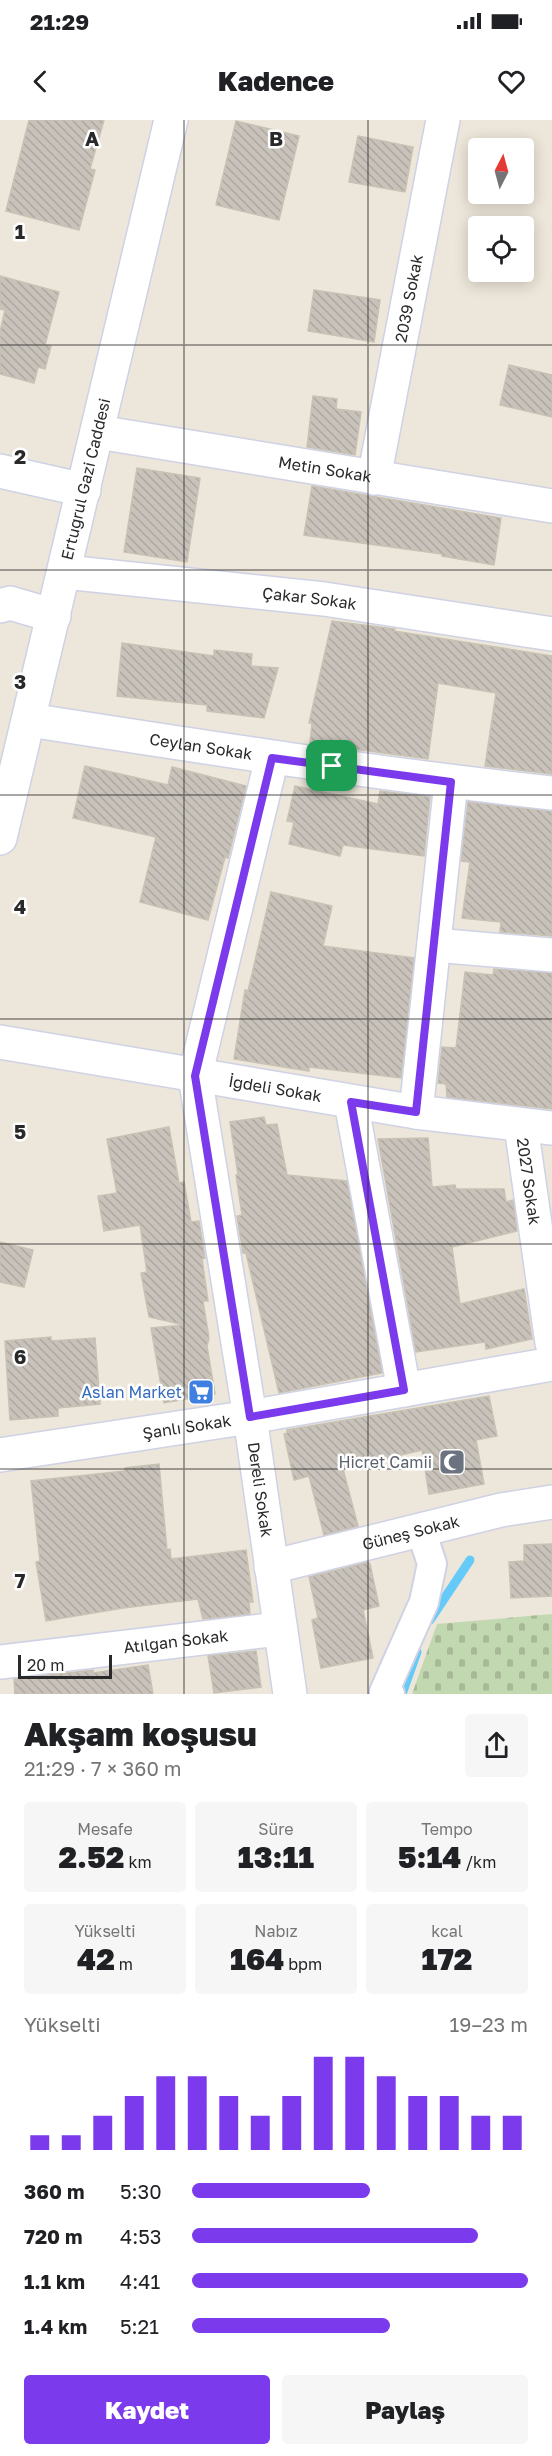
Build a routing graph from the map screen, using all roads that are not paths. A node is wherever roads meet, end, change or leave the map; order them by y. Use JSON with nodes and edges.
{"nodes":[{"id":1,"x":171,"y":120,"type":"edge"},
{"id":2,"x":443,"y":120,"type":"edge"},
{"id":3,"x":98,"y":432,"type":"junction"},
{"id":4,"x":0,"y":471,"type":"edge"},
{"id":5,"x":374,"y":478,"type":"junction"},
{"id":6,"x":84,"y":490,"type":"junction"},
{"id":7,"x":552,"y":504,"type":"edge"},
{"id":8,"x":65,"y":572,"type":"junction"},
{"id":9,"x":0,"y":606,"type":"edge"},
{"id":10,"x":54,"y":616,"type":"junction"},
{"id":11,"x":552,"y":633,"type":"edge"},
{"id":12,"x":29,"y":720,"type":"junction"},
{"id":13,"x":272,"y":758,"type":"junction"},
{"id":14,"x":451,"y":782,"type":"junction"},
{"id":15,"x":552,"y":793,"type":"edge"},
{"id":16,"x":0,"y":838,"type":"edge"},
{"id":17,"x":434,"y":945,"type":"junction"},
{"id":18,"x":552,"y":955,"type":"edge"},
{"id":19,"x":0,"y":1042,"type":"edge"},
{"id":20,"x":195,"y":1076,"type":"junction"},
{"id":21,"x":351,"y":1102,"type":"junction"},
{"id":22,"x":416,"y":1112,"type":"junction"},
{"id":23,"x":536,"y":1127,"type":"edge"},
{"id":24,"x":552,"y":1343,"type":"edge"},
{"id":25,"x":552,"y":1364,"type":"edge"},
{"id":26,"x":404,"y":1390,"type":"junction"},
{"id":27,"x":250,"y":1417,"type":"junction"},
{"id":28,"x":0,"y":1455,"type":"edge"},
{"id":29,"x":552,"y":1502,"type":"edge"},
{"id":30,"x":421,"y":1530,"type":"junction"},
{"id":31,"x":271,"y":1567,"type":"junction"},
{"id":32,"x":279,"y":1629,"type":"junction"},
{"id":33,"x":0,"y":1662,"type":"edge"},
{"id":34,"x":386,"y":1693,"type":"edge"},
{"id":35,"x":290,"y":1694,"type":"edge"}],
"edges":[{"from":1,"to":3,"type":"street","name":"Ertuğrul Gazi Caddesi"},
{"from":2,"to":5,"type":"street","name":"2039 Sokak"},
{"from":3,"to":5,"type":"street","name":"Metin Sokak"},
{"from":3,"to":6,"type":"street","name":"Ertuğrul Gazi Caddesi"},
{"from":4,"to":6,"type":"street"},
{"from":5,"to":7,"type":"street","name":"Metin Sokak"},
{"from":6,"to":8,"type":"street","name":"Ertuğrul Gazi Caddesi"},
{"from":8,"to":10,"type":"street","name":"Ertuğrul Gazi Caddesi"},
{"from":8,"to":11,"type":"street","name":"Çakar Sokak"},
{"from":9,"to":10,"type":"street"},
{"from":10,"to":12,"type":"street","name":"Ertuğrul Gazi Caddesi"},
{"from":12,"to":13,"type":"street","name":"Ceylan Sokak"},
{"from":12,"to":16,"type":"street","name":"Ertuğrul Gazi Caddesi"},
{"from":13,"to":14,"type":"street","name":"Ceylan Sokak"},
{"from":13,"to":20,"type":"street","name":"Dereli Sokak"},
{"from":14,"to":15,"type":"street","name":"Ceylan Sokak"},
{"from":14,"to":17,"type":"street"},
{"from":17,"to":18,"type":"street"},
{"from":17,"to":22,"type":"street"},
{"from":19,"to":20,"type":"street","name":"İğdeli Sokak"},
{"from":20,"to":21,"type":"street","name":"İğdeli Sokak"},
{"from":20,"to":27,"type":"street","name":"Dereli Sokak"},
{"from":21,"to":22,"type":"street","name":"İğdeli Sokak"},
{"from":21,"to":26,"type":"street"},
{"from":22,"to":23,"type":"street","name":"İğdeli Sokak"},
{"from":23,"to":24,"type":"street","name":"2027 Sokak"},
{"from":25,"to":26,"type":"street","name":"Şanlı Sokak"},
{"from":26,"to":27,"type":"street","name":"Şanlı Sokak"},
{"from":27,"to":28,"type":"street","name":"Şanlı Sokak"},
{"from":27,"to":31,"type":"street","name":"Dereli Sokak"},
{"from":29,"to":30,"type":"street","name":"Güneş Sokak"},
{"from":30,"to":31,"type":"street","name":"Güneş Sokak"},
{"from":30,"to":34,"type":"street"},
{"from":31,"to":32,"type":"street","name":"Dereli Sokak"},
{"from":32,"to":33,"type":"street","name":"Atılgan Sokak"},
{"from":32,"to":35,"type":"street","name":"Dereli Sokak"}]}
